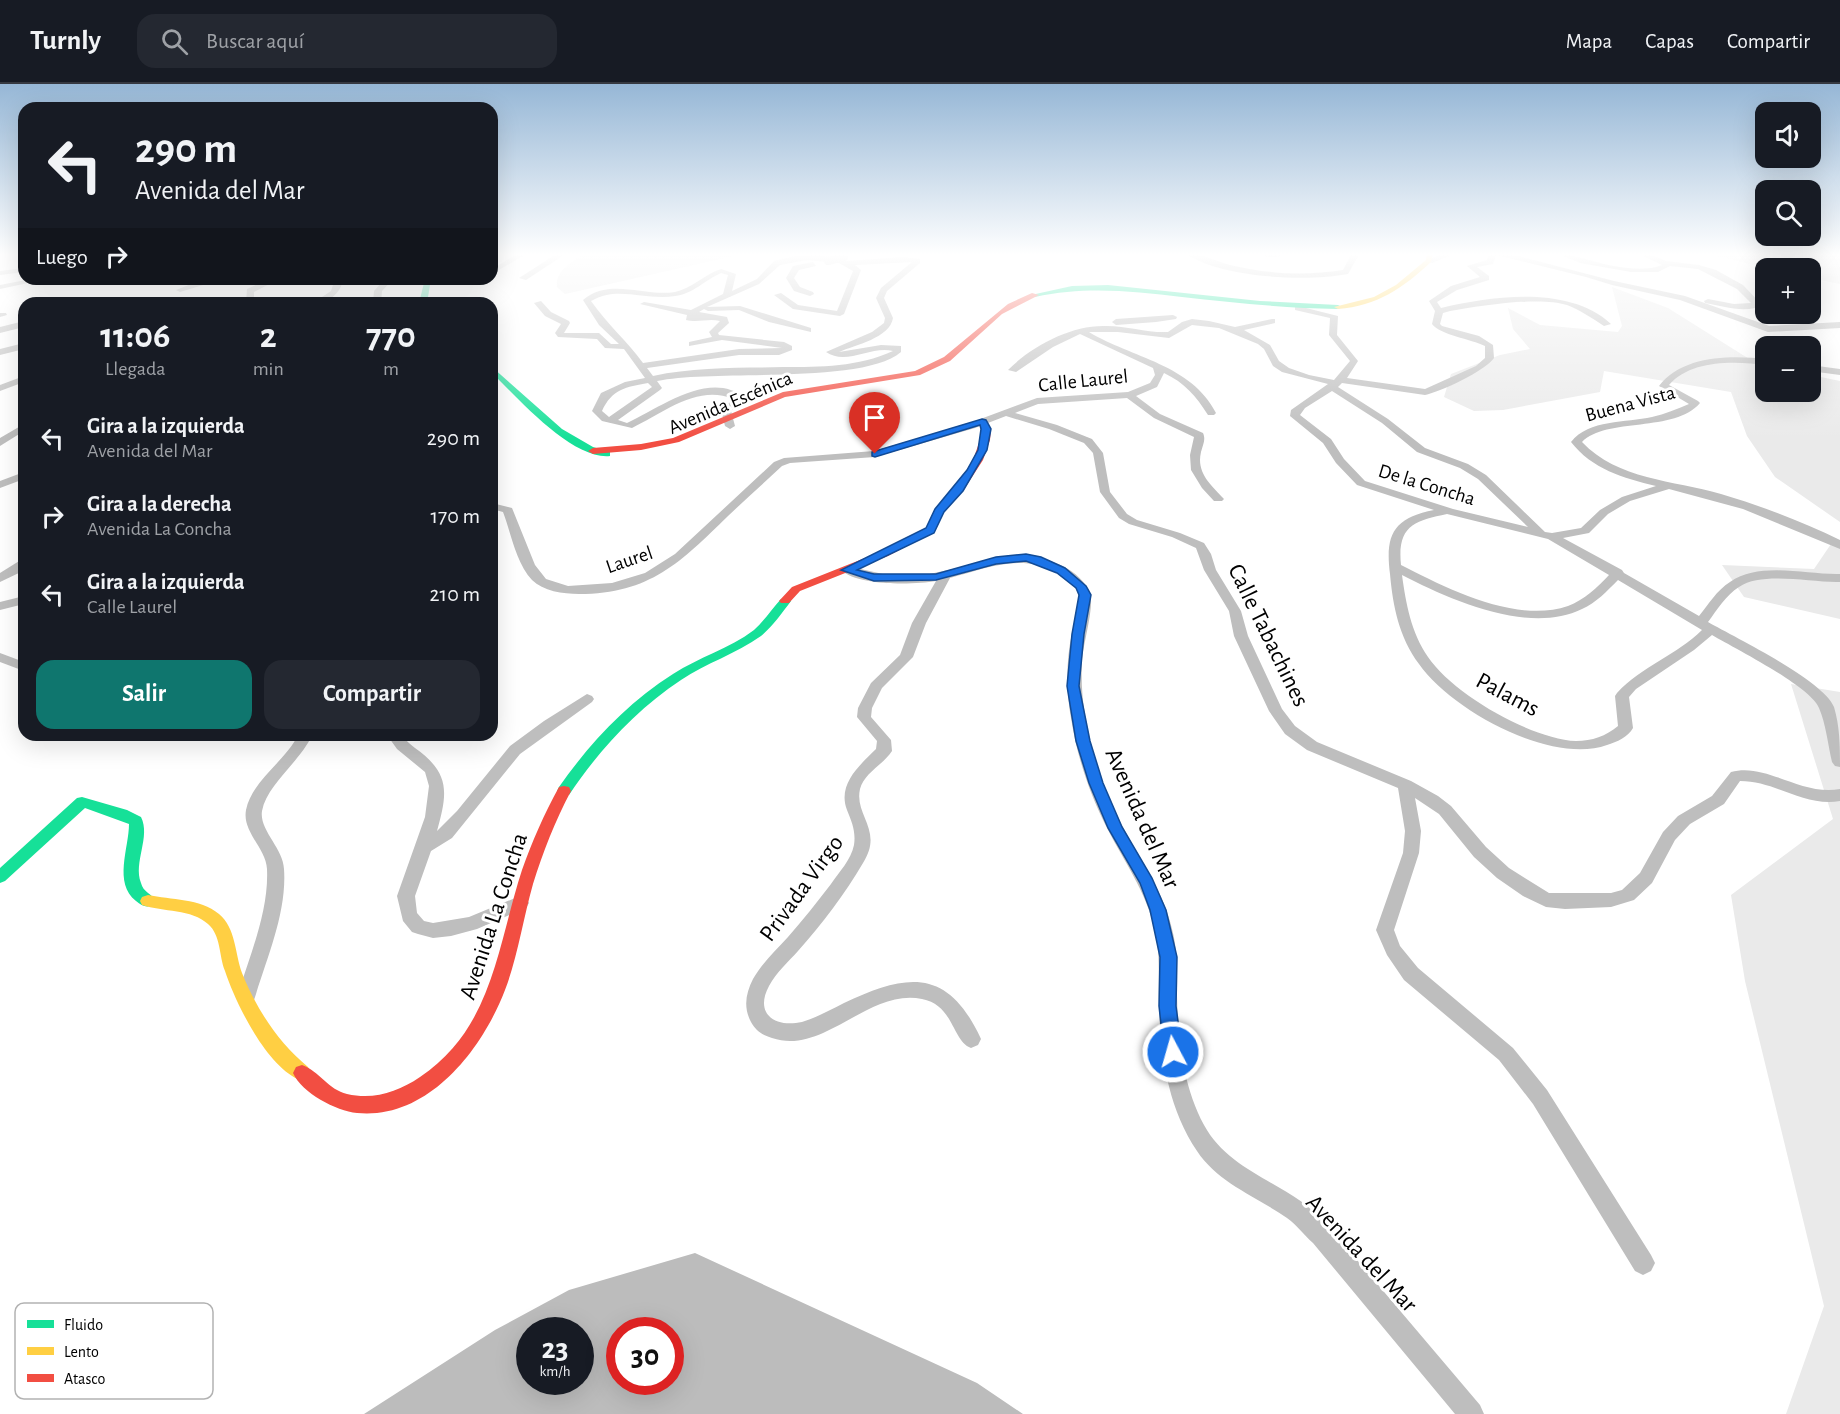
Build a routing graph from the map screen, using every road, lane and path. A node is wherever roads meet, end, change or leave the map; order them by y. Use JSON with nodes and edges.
{"nodes":[{"id":1,"x":550,"y":315,"type":"edge"},
{"id":2,"x":596,"y":315,"type":"edge"},
{"id":3,"x":708,"y":315,"type":"edge"},
{"id":4,"x":760,"y":315,"type":"edge"},
{"id":5,"x":841,"y":315,"type":"edge"},
{"id":6,"x":888,"y":315,"type":"edge"},
{"id":7,"x":996,"y":315,"type":"edge"},
{"id":8,"x":1330,"y":315,"type":"edge"},
{"id":9,"x":1438,"y":315,"type":"edge"},
{"id":10,"x":1591,"y":315,"type":"edge"},
{"id":11,"x":1729,"y":315,"type":"edge"},
{"id":12,"x":1173,"y":317,"type":"dead end"},
{"id":13,"x":1272,"y":321,"type":"dead end"},
{"id":14,"x":828,"y":322,"type":"dead end"},
{"id":15,"x":1607,"y":324,"type":"dead end"},
{"id":16,"x":1840,"y":325,"type":"edge"},
{"id":17,"x":18,"y":326,"type":"edge"},
{"id":18,"x":811,"y":327,"type":"dead end"},
{"id":19,"x":0,"y":330,"type":"edge"},
{"id":20,"x":1079,"y":330,"type":"junction"},
{"id":21,"x":1233,"y":330,"type":"junction"},
{"id":22,"x":716,"y":337,"type":"junction"},
{"id":23,"x":692,"y":344,"type":"dead end"},
{"id":24,"x":627,"y":347,"type":"junction"},
{"id":25,"x":18,"y":348,"type":"edge"},
{"id":26,"x":0,"y":352,"type":"edge"},
{"id":27,"x":1755,"y":361,"type":"edge"},
{"id":28,"x":1158,"y":368,"type":"junction"},
{"id":29,"x":1821,"y":369,"type":"edge"},
{"id":30,"x":1014,"y":370,"type":"dead end"},
{"id":31,"x":644,"y":372,"type":"junction"},
{"id":32,"x":1840,"y":372,"type":"edge"},
{"id":33,"x":498,"y":374,"type":"edge"},
{"id":34,"x":676,"y":377,"type":"junction"},
{"id":35,"x":18,"y":381,"type":"edge"},
{"id":36,"x":1337,"y":383,"type":"junction"},
{"id":37,"x":0,"y":388,"type":"edge"},
{"id":38,"x":657,"y":388,"type":"junction"},
{"id":39,"x":1129,"y":395,"type":"junction"},
{"id":40,"x":1006,"y":413,"type":"junction"},
{"id":41,"x":1212,"y":413,"type":"dead end"},
{"id":42,"x":610,"y":421,"type":"junction"},
{"id":43,"x":728,"y":422,"type":"junction"},
{"id":44,"x":982,"y":422,"type":"junction"},
{"id":45,"x":18,"y":431,"type":"edge"},
{"id":46,"x":0,"y":444,"type":"edge"},
{"id":47,"x":788,"y":460,"type":"joint"},
{"id":48,"x":1616,"y":470,"type":"junction"},
{"id":49,"x":18,"y":474,"type":"edge"},
{"id":50,"x":0,"y":475,"type":"edge"},
{"id":51,"x":18,"y":477,"type":"edge"},
{"id":52,"x":0,"y":485,"type":"edge"},
{"id":53,"x":1669,"y":486,"type":"junction"},
{"id":54,"x":1638,"y":494,"type":"junction"},
{"id":55,"x":1218,"y":499,"type":"dead end"},
{"id":56,"x":498,"y":506,"type":"edge"},
{"id":57,"x":1449,"y":511,"type":"junction"},
{"id":58,"x":1546,"y":535,"type":"junction"},
{"id":59,"x":1840,"y":545,"type":"edge"},
{"id":60,"x":1394,"y":566,"type":"junction"},
{"id":61,"x":18,"y":569,"type":"edge"},
{"id":62,"x":847,"y":570,"type":"junction"},
{"id":63,"x":1618,"y":573,"type":"junction"},
{"id":64,"x":945,"y":576,"type":"junction"},
{"id":65,"x":0,"y":578,"type":"edge"},
{"id":66,"x":1840,"y":578,"type":"edge"},
{"id":67,"x":18,"y":602,"type":"edge"},
{"id":68,"x":0,"y":606,"type":"edge"},
{"id":69,"x":1706,"y":625,"type":"junction"},
{"id":70,"x":0,"y":657,"type":"edge"},
{"id":71,"x":18,"y":664,"type":"edge"},
{"id":72,"x":587,"y":699,"type":"dead end"},
{"id":73,"x":302,"y":741,"type":"edge"},
{"id":74,"x":400,"y":741,"type":"edge"},
{"id":75,"x":1840,"y":762,"type":"edge"},
{"id":76,"x":1405,"y":785,"type":"junction"},
{"id":77,"x":1840,"y":795,"type":"edge"},
{"id":78,"x":421,"y":849,"type":"junction"},
{"id":79,"x":0,"y":877,"type":"edge"},
{"id":80,"x":520,"y":903,"type":"junction"},
{"id":81,"x":247,"y":994,"type":"junction"},
{"id":82,"x":970,"y":1039,"type":"dead end"},
{"id":83,"x":1643,"y":1263,"type":"dead end"},
{"id":84,"x":1471,"y":1414,"type":"edge"}],
"edges":[{"from":1,"to":24,"type":"street"},
{"from":2,"to":24,"type":"street"},
{"from":3,"to":22,"type":"street"},
{"from":4,"to":18,"type":"street"},
{"from":5,"to":14,"type":"street"},
{"from":6,"to":34,"type":"street"},
{"from":7,"to":43,"type":"main road","name":"Avenida Escénica"},
{"from":8,"to":36,"type":"street"},
{"from":9,"to":36,"type":"street"},
{"from":10,"to":15,"type":"street"},
{"from":11,"to":16,"type":"street"},
{"from":12,"to":20,"type":"street"},
{"from":13,"to":21,"type":"street"},
{"from":17,"to":19,"type":"street"},
{"from":20,"to":21,"type":"street"},
{"from":20,"to":28,"type":"street"},
{"from":20,"to":30,"type":"street"},
{"from":21,"to":36,"type":"street"},
{"from":22,"to":23,"type":"street"},
{"from":22,"to":31,"type":"street"},
{"from":24,"to":31,"type":"street"},
{"from":25,"to":26,"type":"street"},
{"from":27,"to":48,"type":"street","name":"Buena Vista"},
{"from":28,"to":39,"type":"street","name":"Calle Laurel"},
{"from":28,"to":41,"type":"street"},
{"from":29,"to":32,"type":"street"},
{"from":31,"to":34,"type":"street"},
{"from":31,"to":38,"type":"street"},
{"from":31,"to":42,"type":"street"},
{"from":33,"to":43,"type":"main road","name":"Avenida Escénica"},
{"from":34,"to":38,"type":"street"},
{"from":35,"to":37,"type":"street"},
{"from":36,"to":57,"type":"street","name":"De la Concha"},
{"from":36,"to":58,"type":"street"},
{"from":38,"to":42,"type":"street"},
{"from":39,"to":40,"type":"street","name":"Calle Laurel"},
{"from":39,"to":55,"type":"street"},
{"from":40,"to":44,"type":"street","name":"Calle Laurel"},
{"from":40,"to":76,"type":"street","name":"Calle Tabachines"},
{"from":42,"to":43,"type":"street"},
{"from":44,"to":47,"type":"street","name":"Calle Laurel"},
{"from":44,"to":62,"type":"main road","name":"Avenida La Concha"},
{"from":45,"to":46,"type":"street"},
{"from":47,"to":56,"type":"street","name":"Laurel"},
{"from":48,"to":53,"type":"street","name":"Buena Vista"},
{"from":48,"to":54,"type":"street"},
{"from":49,"to":50,"type":"street"},
{"from":51,"to":52,"type":"street"},
{"from":53,"to":54,"type":"street"},
{"from":53,"to":59,"type":"street","name":"Buena Vista"},
{"from":54,"to":58,"type":"street"},
{"from":57,"to":58,"type":"street","name":"De la Concha"},
{"from":57,"to":60,"type":"street","name":"Palams"},
{"from":58,"to":63,"type":"street"},
{"from":60,"to":63,"type":"street"},
{"from":60,"to":69,"type":"street","name":"Palams"},
{"from":61,"to":65,"type":"street"},
{"from":62,"to":64,"type":"street","name":"Avenida del Mar"},
{"from":62,"to":80,"type":"main road","name":"Avenida La Concha"},
{"from":63,"to":69,"type":"street"},
{"from":64,"to":82,"type":"street","name":"Privada Virgo"},
{"from":64,"to":84,"type":"street","name":"Avenida del Mar"},
{"from":66,"to":69,"type":"street"},
{"from":67,"to":68,"type":"street"},
{"from":69,"to":75,"type":"street"},
{"from":70,"to":71,"type":"street"},
{"from":72,"to":78,"type":"street"},
{"from":73,"to":81,"type":"street"},
{"from":74,"to":78,"type":"street"},
{"from":76,"to":77,"type":"street","name":"Calle Tabachines"},
{"from":76,"to":83,"type":"street"},
{"from":78,"to":80,"type":"street"},
{"from":79,"to":81,"type":"main road","name":"Avenida La Concha"},
{"from":80,"to":81,"type":"main road","name":"Avenida La Concha"}]}
